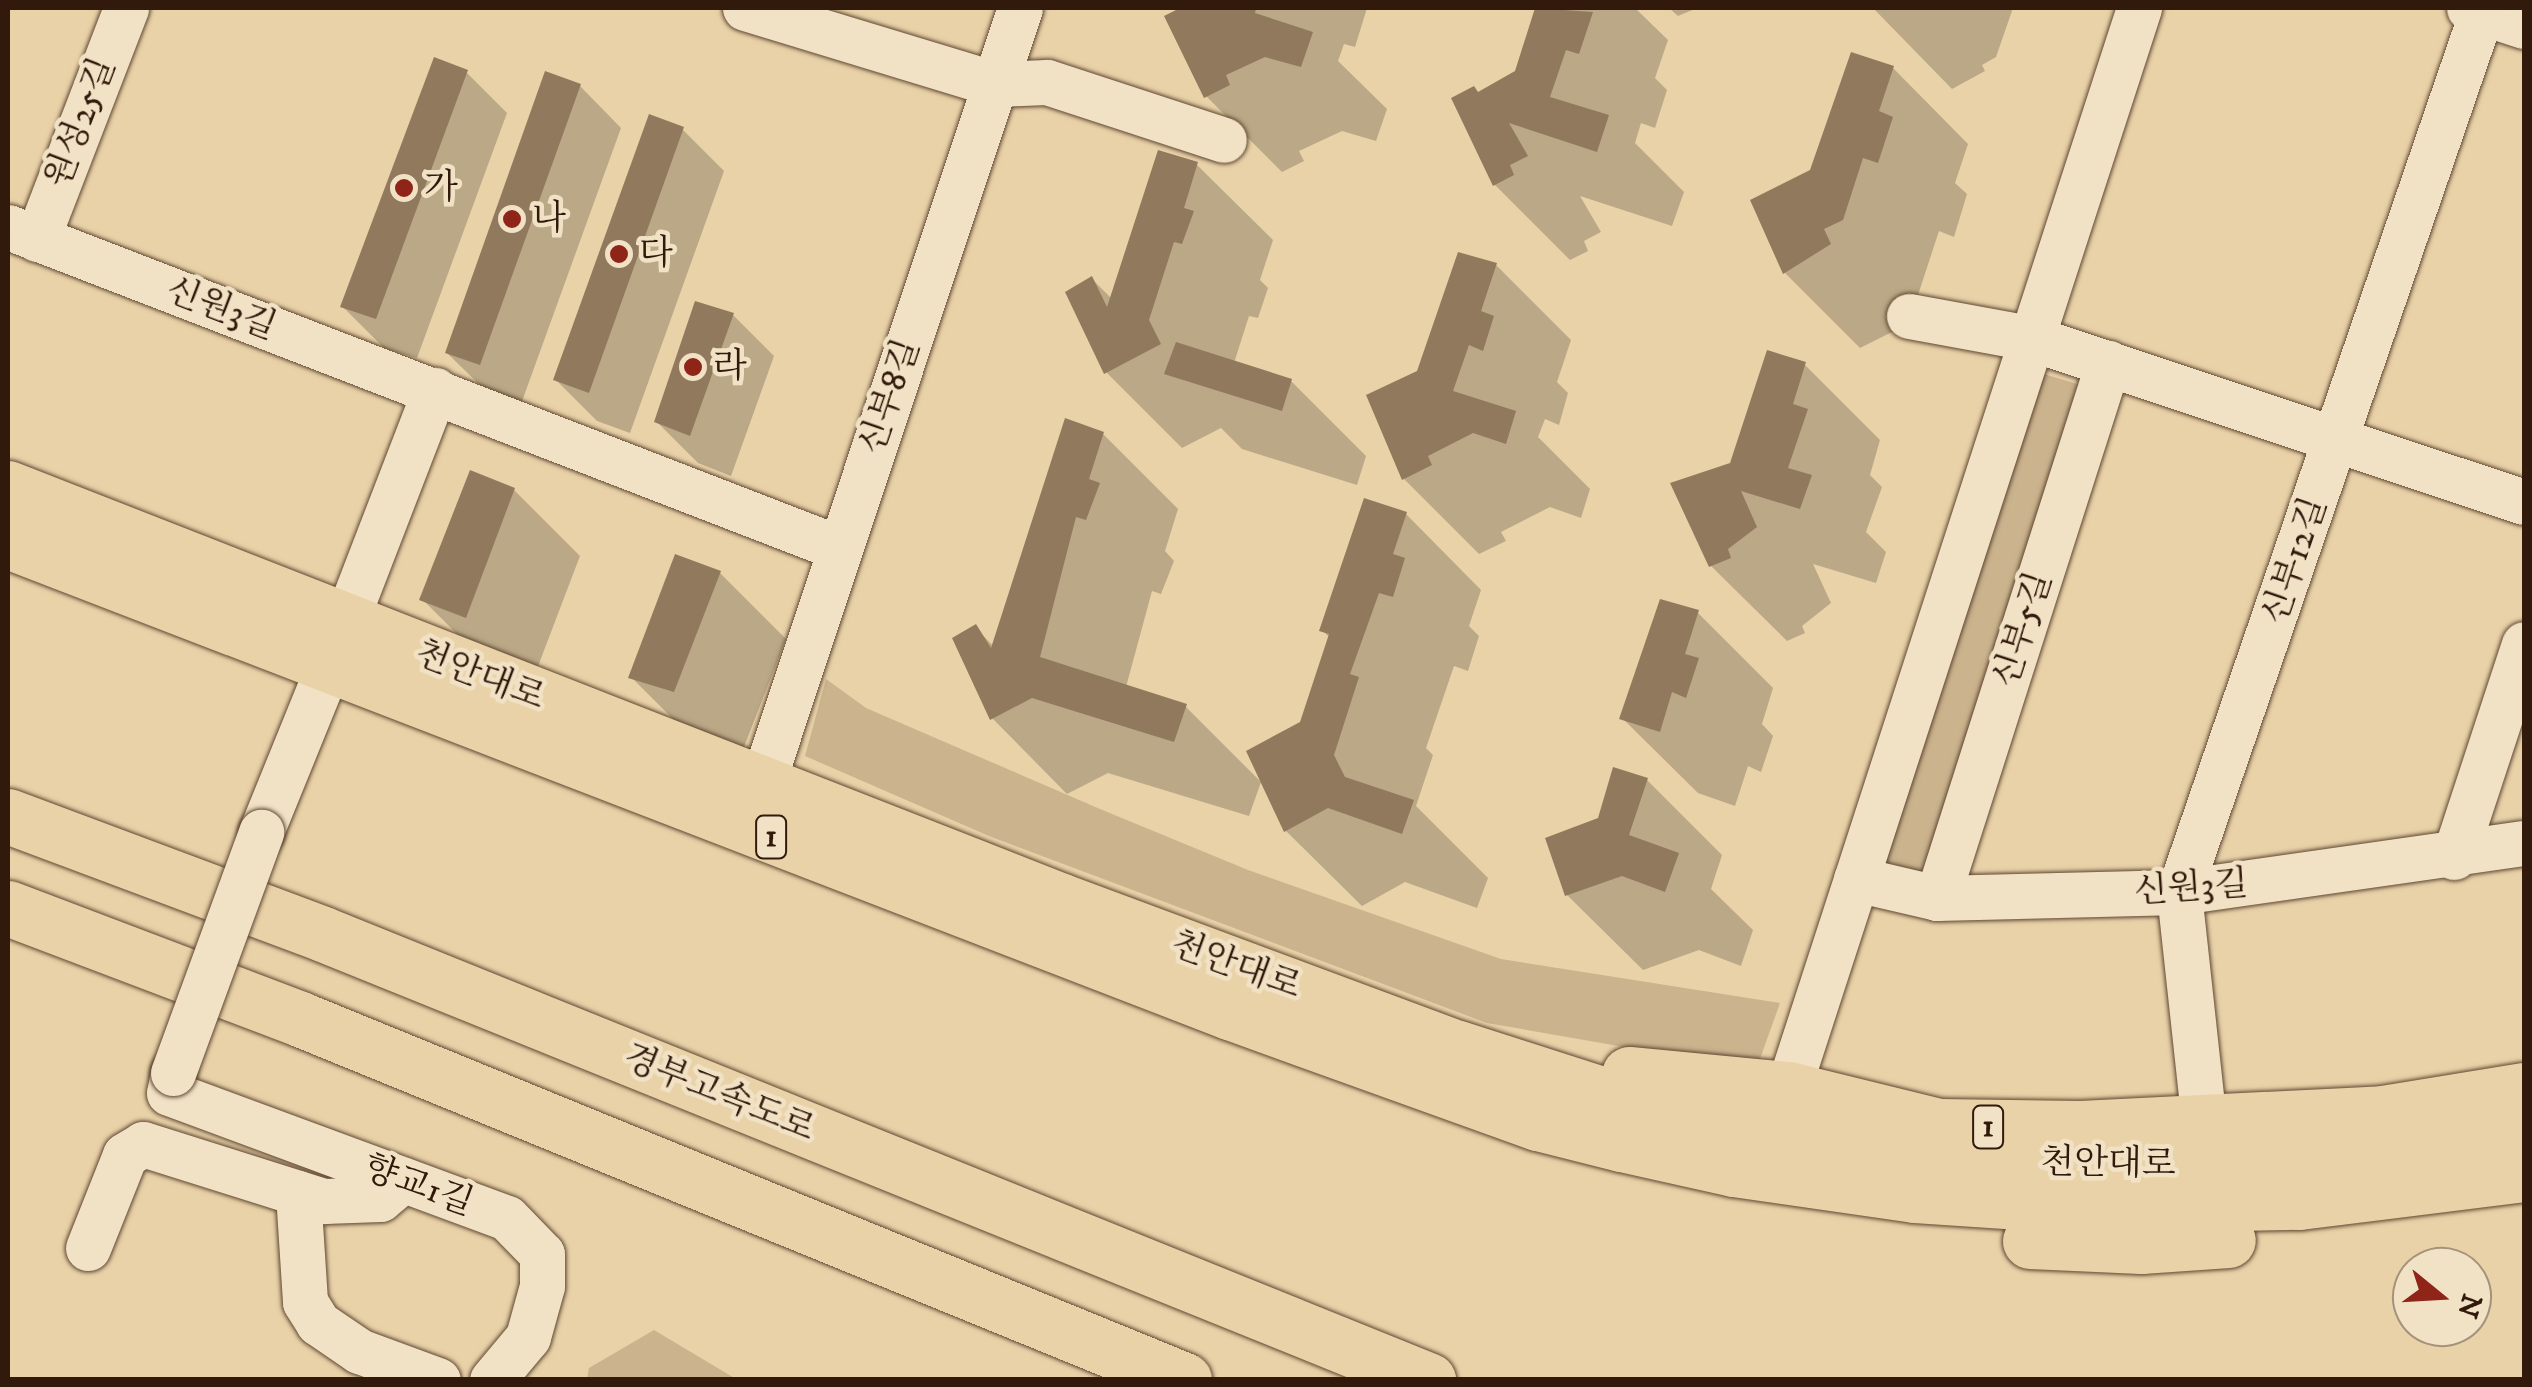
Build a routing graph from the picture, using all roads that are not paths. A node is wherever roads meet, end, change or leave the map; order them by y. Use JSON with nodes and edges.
{"nodes":[{"id":1,"x":126,"y":8,"type":"edge"},
{"id":2,"x":745,"y":8,"type":"edge"},
{"id":3,"x":1020,"y":8,"type":"edge"},
{"id":4,"x":2139,"y":8,"type":"edge"},
{"id":5,"x":2478,"y":9,"type":"edge"},
{"id":6,"x":2524,"y":26,"type":"edge"},
{"id":7,"x":995,"y":84,"type":"junction"},
{"id":8,"x":1224,"y":140,"type":"dead end"},
{"id":9,"x":22,"y":233,"type":"edge"},
{"id":10,"x":1909,"y":316,"type":"dead end"},
{"id":11,"x":2034,"y":339,"type":"junction"},
{"id":12,"x":2108,"y":363,"type":"junction"},
{"id":13,"x":435,"y":390,"type":"junction"},
{"id":14,"x":2338,"y":438,"type":"junction"},
{"id":15,"x":8,"y":488,"type":"edge"},
{"id":16,"x":2524,"y":502,"type":"edge"},
{"id":17,"x":8,"y":541,"type":"edge"},
{"id":18,"x":839,"y":548,"type":"junction"},
{"id":19,"x":2524,"y":644,"type":"edge"},
{"id":20,"x":336,"y":645,"type":"junction"},
{"id":21,"x":761,"y":787,"type":"junction"},
{"id":22,"x":8,"y":816,"type":"edge"},
{"id":23,"x":2524,"y":844,"type":"edge"},
{"id":24,"x":2454,"y":856,"type":"junction"},
{"id":25,"x":1856,"y":879,"type":"junction"},
{"id":26,"x":2179,"y":892,"type":"junction"},
{"id":27,"x":1938,"y":898,"type":"junction"},
{"id":28,"x":8,"y":908,"type":"edge"},
{"id":29,"x":1458,"y":1048,"type":"junction"},
{"id":30,"x":1788,"y":1089,"type":"junction"},
{"id":31,"x":2524,"y":1090,"type":"edge"},
{"id":32,"x":1538,"y":1123,"type":"junction"},
{"id":33,"x":2204,"y":1124,"type":"junction"},
{"id":34,"x":2524,"y":1133,"type":"edge"},
{"id":35,"x":2524,"y":1174,"type":"edge"},
{"id":36,"x":403,"y":1180,"type":"junction"},
{"id":37,"x":298,"y":1193,"type":"junction"},
{"id":38,"x":2524,"y":1212,"type":"edge"},
{"id":39,"x":88,"y":1248,"type":"dead end"},
{"id":40,"x":511,"y":1372,"type":"edge"},
{"id":41,"x":438,"y":1380,"type":"edge"},
{"id":42,"x":1184,"y":1380,"type":"edge"},
{"id":43,"x":1428,"y":1380,"type":"edge"}],
"edges":[{"from":1,"to":9,"type":"street","name":"원성25길"},
{"from":2,"to":7,"type":"street"},
{"from":3,"to":7,"type":"street","name":"신부8길"},
{"from":4,"to":11,"type":"street"},
{"from":5,"to":6,"type":"street"},
{"from":5,"to":14,"type":"street","name":"신부12길"},
{"from":7,"to":8,"type":"street"},
{"from":7,"to":18,"type":"street","name":"신부8길"},
{"from":9,"to":13,"type":"street","name":"신원3길"},
{"from":10,"to":11,"type":"street"},
{"from":11,"to":12,"type":"street"},
{"from":11,"to":25,"type":"street"},
{"from":12,"to":14,"type":"street"},
{"from":12,"to":27,"type":"street","name":"신부5길"},
{"from":13,"to":18,"type":"street","name":"신원3길"},
{"from":13,"to":20,"type":"street"},
{"from":14,"to":16,"type":"street"},
{"from":14,"to":26,"type":"street","name":"신부12길"},
{"from":15,"to":20,"type":"main road","name":"천안대로"},
{"from":17,"to":20,"type":"main road","name":"천안대로","number":"1"},
{"from":18,"to":21,"type":"street","name":"신부8길"},
{"from":19,"to":24,"type":"street"},
{"from":20,"to":21,"type":"main road","name":"천안대로","number":"1"},
{"from":20,"to":32,"type":"main road","name":"천안대로","number":"1"},
{"from":20,"to":36,"type":"street","name":"향교1길","bridge":true},
{"from":21,"to":29,"type":"main road","name":"천안대로","number":"1"},
{"from":22,"to":43,"type":"main road","name":"경부고속도로"},
{"from":23,"to":24,"type":"street","name":"신원3길"},
{"from":24,"to":26,"type":"street","name":"신원3길"},
{"from":25,"to":27,"type":"street","name":"신원3길"},
{"from":25,"to":30,"type":"street"},
{"from":26,"to":27,"type":"street","name":"신원3길"},
{"from":26,"to":33,"type":"street","name":"신부12길"},
{"from":28,"to":42,"type":"main road"},
{"from":29,"to":30,"type":"main road","number":"1"},
{"from":29,"to":34,"type":"main road","name":"천안대로"},
{"from":30,"to":33,"type":"main road","number":"1"},
{"from":31,"to":33,"type":"main road","number":"1"},
{"from":32,"to":35,"type":"main road","name":"천안대로"},
{"from":32,"to":38,"type":"main road","number":"1"},
{"from":36,"to":37,"type":"street"},
{"from":36,"to":40,"type":"street","name":"향교1길"},
{"from":37,"to":39,"type":"street"},
{"from":37,"to":41,"type":"street"}]}
